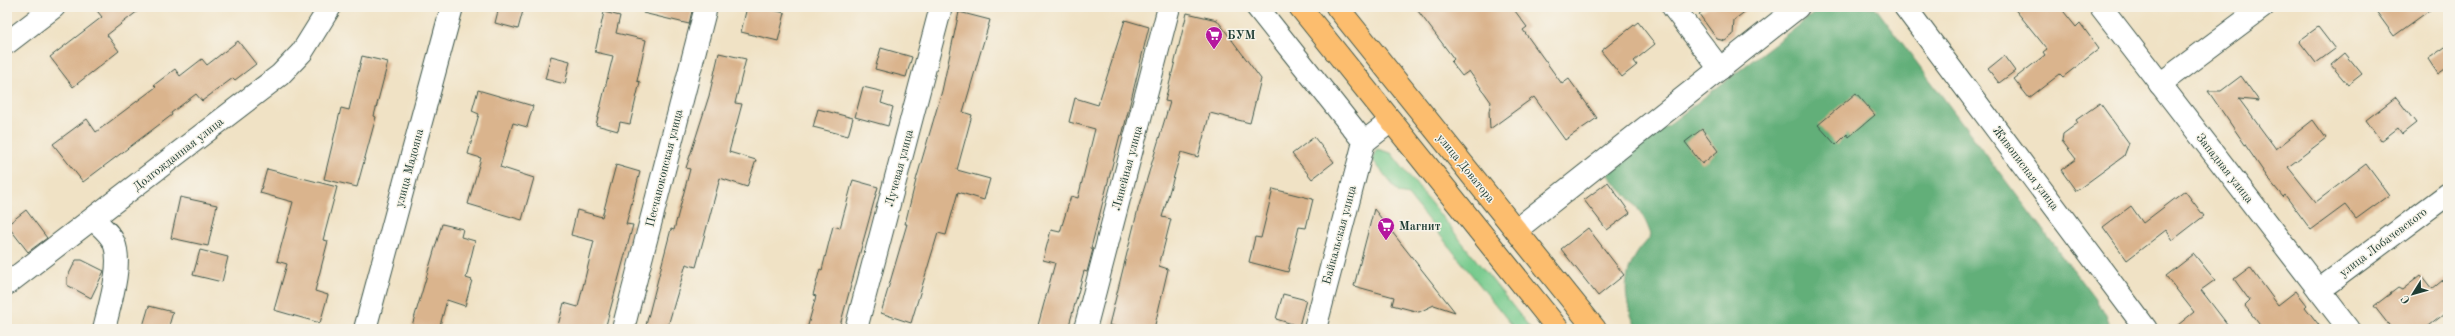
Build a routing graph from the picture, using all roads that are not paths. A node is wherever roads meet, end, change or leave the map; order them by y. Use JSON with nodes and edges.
{"nodes":[{"id":1,"x":54,"y":7,"type":"edge"},
{"id":2,"x":330,"y":7,"type":"edge"},
{"id":3,"x":452,"y":7,"type":"edge"},
{"id":4,"x":706,"y":7,"type":"edge"},
{"id":5,"x":941,"y":7,"type":"edge"},
{"id":6,"x":1169,"y":7,"type":"edge"},
{"id":7,"x":1257,"y":7,"type":"edge"},
{"id":8,"x":1300,"y":7,"type":"edge"},
{"id":9,"x":1337,"y":7,"type":"edge"},
{"id":10,"x":1673,"y":7,"type":"edge"},
{"id":11,"x":1798,"y":7,"type":"edge"},
{"id":12,"x":1905,"y":7,"type":"edge"},
{"id":13,"x":2101,"y":7,"type":"edge"},
{"id":14,"x":2263,"y":7,"type":"edge"},
{"id":15,"x":7,"y":43,"type":"edge"},
{"id":16,"x":1720,"y":69,"type":"junction"},
{"id":17,"x":2160,"y":84,"type":"junction"},
{"id":18,"x":1391,"y":121,"type":"junction"},
{"id":19,"x":1364,"y":142,"type":"junction"},
{"id":20,"x":2448,"y":194,"type":"edge"},
{"id":21,"x":93,"y":219,"type":"junction"},
{"id":22,"x":1516,"y":230,"type":"junction"},
{"id":23,"x":7,"y":284,"type":"edge"},
{"id":24,"x":2319,"y":290,"type":"junction"},
{"id":25,"x":104,"y":329,"type":"edge"},
{"id":26,"x":365,"y":329,"type":"edge"},
{"id":27,"x":623,"y":329,"type":"edge"},
{"id":28,"x":856,"y":329,"type":"edge"},
{"id":29,"x":1084,"y":329,"type":"edge"},
{"id":30,"x":1315,"y":329,"type":"edge"},
{"id":31,"x":1558,"y":329,"type":"edge"},
{"id":32,"x":1595,"y":329,"type":"edge"},
{"id":33,"x":2146,"y":329,"type":"edge"},
{"id":34,"x":2349,"y":329,"type":"edge"}],
"edges":[{"from":1,"to":15,"type":"street"},
{"from":2,"to":21,"type":"street","name":"Долгожданная улица"},
{"from":3,"to":26,"type":"street","name":"улица Мадояна"},
{"from":4,"to":27,"type":"street","name":"Песчанокопская улица"},
{"from":5,"to":28,"type":"street","name":"Лучевая улица"},
{"from":6,"to":29,"type":"street","name":"Линейная улица"},
{"from":7,"to":19,"type":"street"},
{"from":8,"to":18,"type":"main road"},
{"from":9,"to":22,"type":"main road","name":"улица Доватора"},
{"from":10,"to":16,"type":"street"},
{"from":11,"to":16,"type":"street"},
{"from":12,"to":33,"type":"street","name":"Живописная улица"},
{"from":13,"to":17,"type":"street","name":"Западная улица"},
{"from":14,"to":17,"type":"street"},
{"from":16,"to":22,"type":"street"},
{"from":17,"to":24,"type":"street","name":"Западная улица"},
{"from":18,"to":19,"type":"street"},
{"from":18,"to":31,"type":"main road"},
{"from":19,"to":30,"type":"street","name":"Байкальская улица"},
{"from":20,"to":24,"type":"street","name":"улица Лобачевского"},
{"from":21,"to":23,"type":"street","name":"Долгожданная улица"},
{"from":21,"to":25,"type":"street"},
{"from":22,"to":32,"type":"main road","name":"улица Доватора"},
{"from":24,"to":34,"type":"street","name":"Западная улица"}]}
